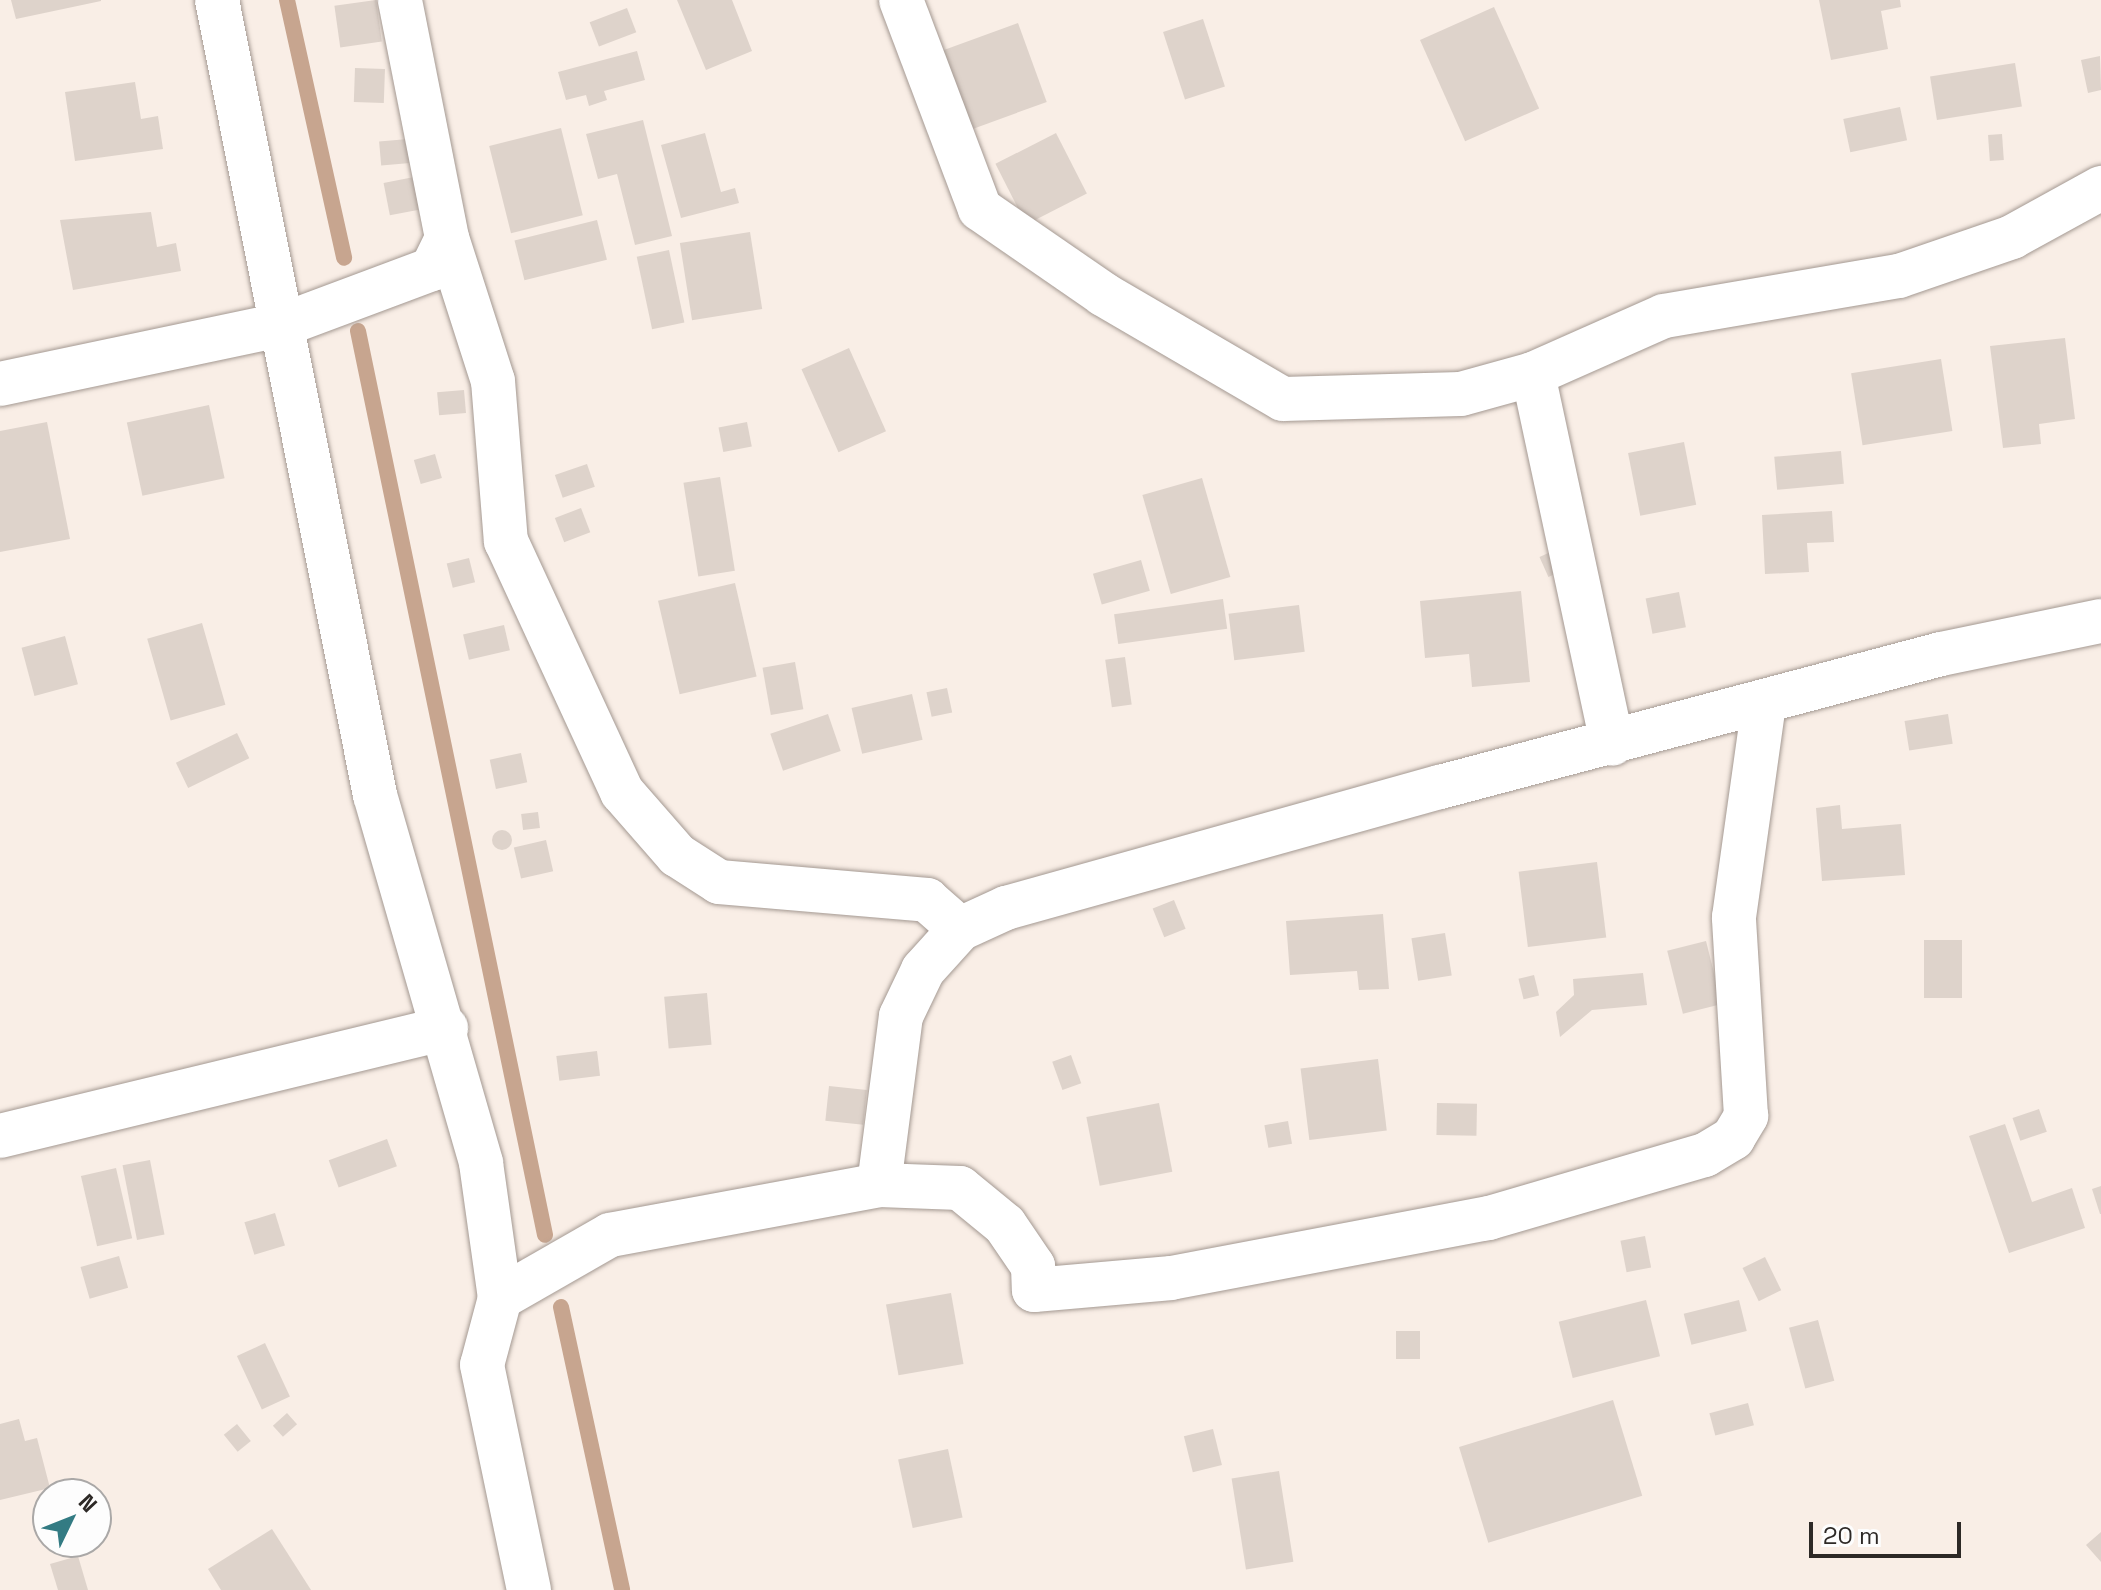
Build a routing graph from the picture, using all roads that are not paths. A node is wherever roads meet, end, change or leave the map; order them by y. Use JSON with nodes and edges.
{"nodes":[{"id":1,"x":217,"y":0,"type":"edge"},
{"id":2,"x":400,"y":0,"type":"edge"},
{"id":3,"x":901,"y":0,"type":"edge"},
{"id":4,"x":2101,"y":188,"type":"edge"},
{"id":5,"x":447,"y":238,"type":"junction"},
{"id":6,"x":285,"y":324,"type":"junction"},
{"id":7,"x":1533,"y":374,"type":"junction"},
{"id":8,"x":0,"y":384,"type":"edge"},
{"id":9,"x":2101,"y":621,"type":"edge"},
{"id":10,"x":1764,"y":704,"type":"junction"},
{"id":11,"x":1612,"y":744,"type":"junction"},
{"id":12,"x":960,"y":929,"type":"junction"},
{"id":13,"x":446,"y":1028,"type":"junction"},
{"id":14,"x":0,"y":1136,"type":"edge"},
{"id":15,"x":879,"y":1185,"type":"junction"},
{"id":16,"x":500,"y":1298,"type":"junction"},
{"id":17,"x":529,"y":1590,"type":"edge"}],
"edges":[{"from":1,"to":6,"type":"street"},
{"from":2,"to":5,"type":"street"},
{"from":3,"to":7,"type":"street"},
{"from":4,"to":7,"type":"street"},
{"from":5,"to":6,"type":"street"},
{"from":5,"to":12,"type":"street"},
{"from":6,"to":8,"type":"street"},
{"from":6,"to":13,"type":"street"},
{"from":7,"to":11,"type":"street"},
{"from":9,"to":10,"type":"street"},
{"from":10,"to":11,"type":"street"},
{"from":10,"to":15,"type":"street"},
{"from":11,"to":12,"type":"street"},
{"from":12,"to":15,"type":"street"},
{"from":13,"to":14,"type":"street"},
{"from":13,"to":16,"type":"street"},
{"from":15,"to":16,"type":"street"},
{"from":16,"to":17,"type":"street"}]}
